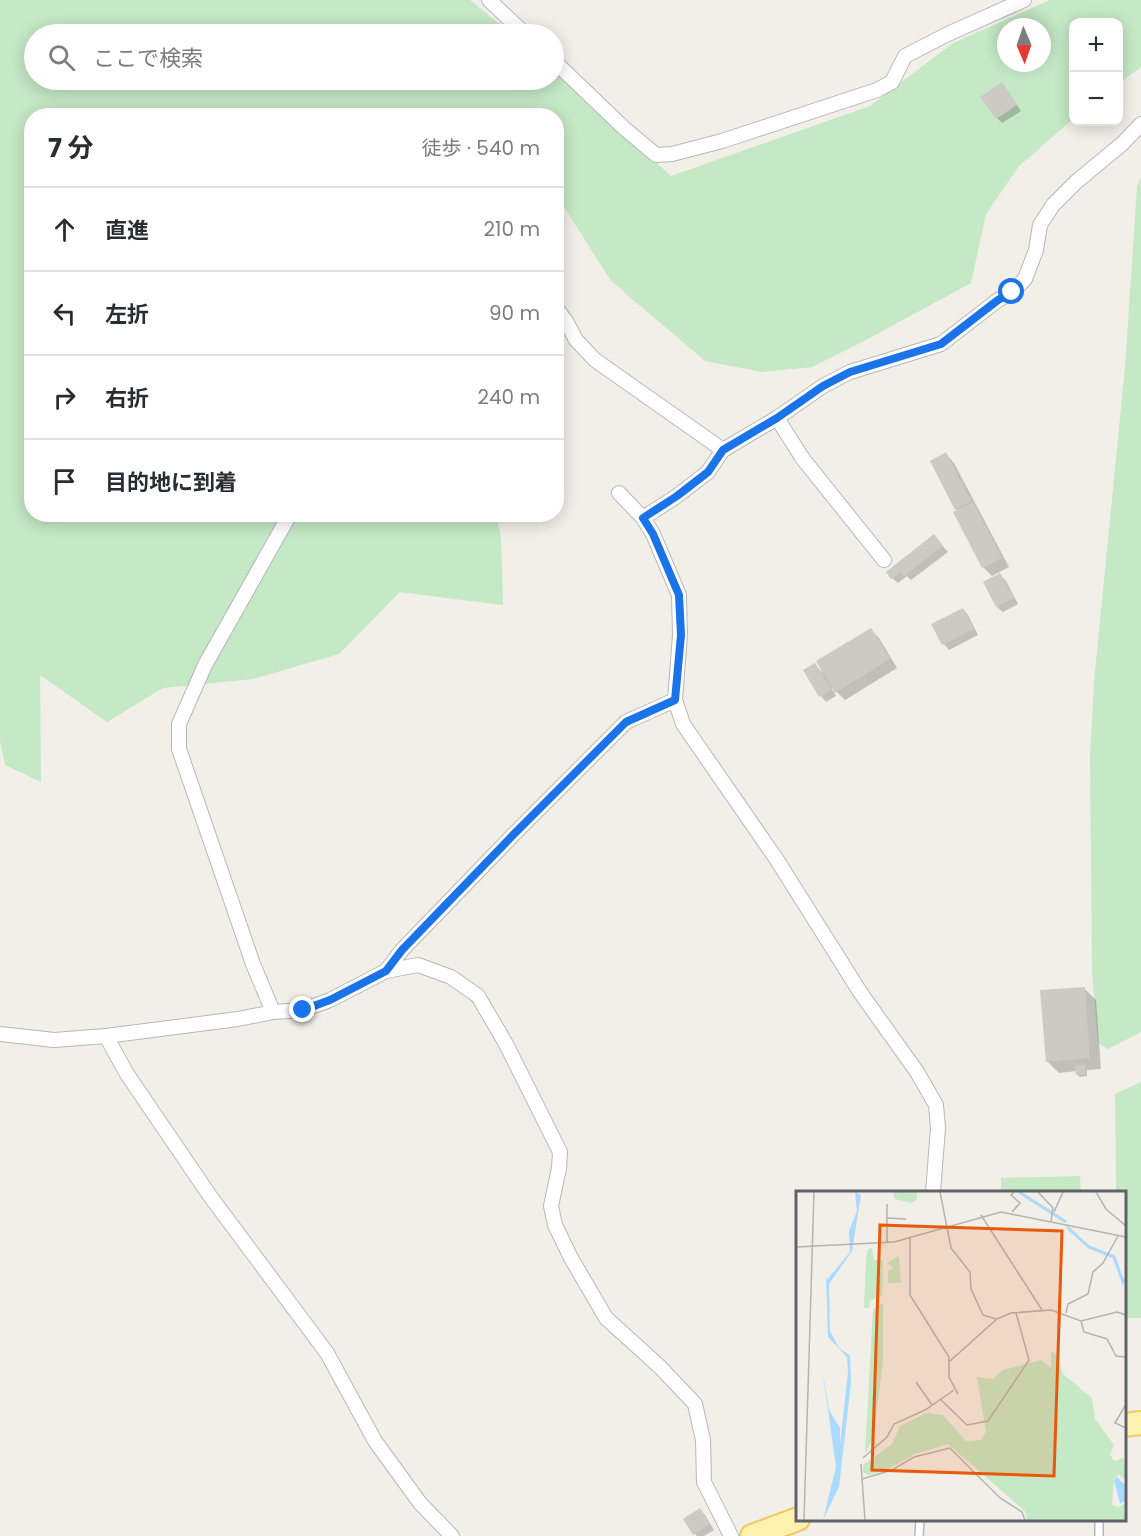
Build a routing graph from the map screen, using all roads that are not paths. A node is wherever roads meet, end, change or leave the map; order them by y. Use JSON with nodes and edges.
{"nodes":[{"id":1,"x":489,"y":0,"type":"edge"},
{"id":2,"x":1024,"y":0,"type":"edge"},
{"id":3,"x":514,"y":24,"type":"edge"},
{"id":4,"x":564,"y":71,"type":"edge"},
{"id":5,"x":1141,"y":124,"type":"edge"},
{"id":6,"x":564,"y":317,"type":"edge"},
{"id":7,"x":777,"y":418,"type":"junction"},
{"id":8,"x":723,"y":450,"type":"junction"},
{"id":9,"x":620,"y":493,"type":"dead end"},
{"id":10,"x":643,"y":518,"type":"junction"},
{"id":11,"x":285,"y":522,"type":"edge"},
{"id":12,"x":884,"y":560,"type":"dead end"},
{"id":13,"x":675,"y":700,"type":"junction"},
{"id":14,"x":386,"y":971,"type":"junction"},
{"id":15,"x":273,"y":1012,"type":"junction"},
{"id":16,"x":0,"y":1034,"type":"edge"},
{"id":17,"x":106,"y":1036,"type":"junction"},
{"id":18,"x":933,"y":1191,"type":"edge"},
{"id":19,"x":1141,"y":1423,"type":"edge"},
{"id":20,"x":1126,"y":1425,"type":"edge"},
{"id":21,"x":796,"y":1520,"type":"edge"},
{"id":22,"x":920,"y":1521,"type":"edge"},
{"id":23,"x":452,"y":1536,"type":"edge"},
{"id":24,"x":731,"y":1536,"type":"edge"},
{"id":25,"x":752,"y":1536,"type":"edge"},
{"id":26,"x":919,"y":1536,"type":"edge"}],
"edges":[{"from":1,"to":3,"type":"street"},
{"from":2,"to":4,"type":"street"},
{"from":5,"to":7,"type":"street"},
{"from":6,"to":8,"type":"street"},
{"from":7,"to":8,"type":"street"},
{"from":7,"to":12,"type":"street"},
{"from":8,"to":10,"type":"street"},
{"from":9,"to":10,"type":"street"},
{"from":10,"to":13,"type":"street"},
{"from":11,"to":15,"type":"street"},
{"from":13,"to":14,"type":"street"},
{"from":13,"to":18,"type":"street"},
{"from":14,"to":15,"type":"street"},
{"from":14,"to":24,"type":"street"},
{"from":15,"to":17,"type":"street"},
{"from":16,"to":17,"type":"street"},
{"from":17,"to":23,"type":"street"},
{"from":19,"to":20,"type":"main road"},
{"from":21,"to":25,"type":"main road"},
{"from":22,"to":26,"type":"lane"}]}
